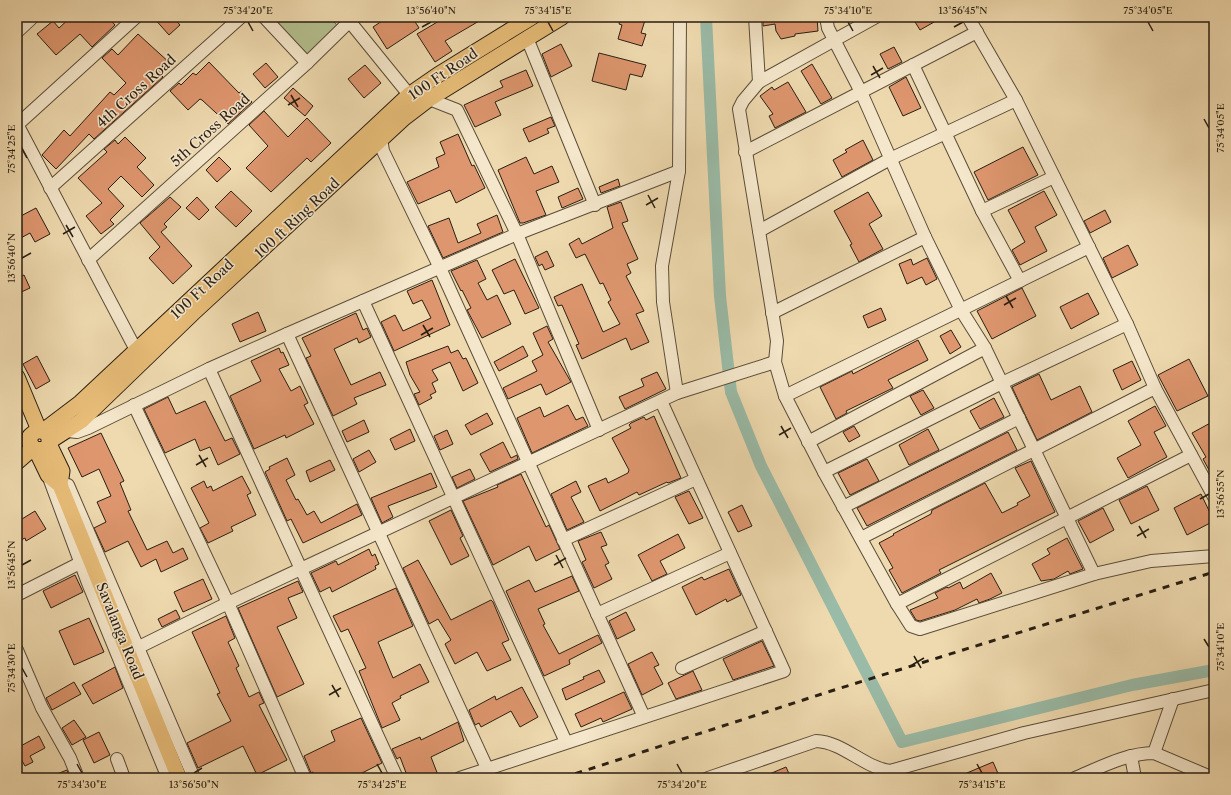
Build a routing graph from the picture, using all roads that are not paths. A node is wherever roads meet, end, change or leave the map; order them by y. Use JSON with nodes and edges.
{"nodes":[{"id":1,"x":33,"y":17,"type":"edge"},
{"id":2,"x":136,"y":17,"type":"edge"},
{"id":3,"x":241,"y":17,"type":"edge"},
{"id":4,"x":264,"y":17,"type":"edge"},
{"id":5,"x":532,"y":17,"type":"edge"},
{"id":6,"x":562,"y":17,"type":"edge"},
{"id":7,"x":680,"y":17,"type":"edge"},
{"id":8,"x":755,"y":17,"type":"edge"},
{"id":9,"x":826,"y":17,"type":"edge"},
{"id":10,"x":876,"y":17,"type":"edge"},
{"id":11,"x":968,"y":17,"type":"edge"},
{"id":12,"x":350,"y":18,"type":"edge"},
{"id":13,"x":17,"y":32,"type":"edge"},
{"id":14,"x":977,"y":32,"type":"junction"},
{"id":15,"x":527,"y":38,"type":"junction"},
{"id":16,"x":834,"y":40,"type":"junction"},
{"id":17,"x":307,"y":64,"type":"junction"},
{"id":18,"x":913,"y":65,"type":"junction"},
{"id":19,"x":759,"y":82,"type":"junction"},
{"id":20,"x":861,"y":92,"type":"junction"},
{"id":21,"x":419,"y":97,"type":"junction"},
{"id":22,"x":1016,"y":100,"type":"junction"},
{"id":23,"x":17,"y":125,"type":"edge"},
{"id":24,"x":945,"y":132,"type":"junction"},
{"id":25,"x":381,"y":139,"type":"junction"},
{"id":26,"x":745,"y":152,"type":"junction"},
{"id":27,"x":890,"y":159,"type":"junction"},
{"id":28,"x":679,"y":171,"type":"junction"},
{"id":29,"x":1054,"y":177,"type":"junction"},
{"id":30,"x":50,"y":188,"type":"junction"},
{"id":31,"x":595,"y":205,"type":"junction"},
{"id":32,"x":982,"y":211,"type":"junction"},
{"id":33,"x":759,"y":231,"type":"junction"},
{"id":34,"x":517,"y":234,"type":"junction"},
{"id":35,"x":925,"y":237,"type":"junction"},
{"id":36,"x":1089,"y":247,"type":"junction"},
{"id":37,"x":88,"y":260,"type":"junction"},
{"id":38,"x":440,"y":268,"type":"junction"},
{"id":39,"x":1020,"y":281,"type":"junction"},
{"id":40,"x":363,"y":301,"type":"junction"},
{"id":41,"x":961,"y":310,"type":"junction"},
{"id":42,"x":772,"y":313,"type":"junction"},
{"id":43,"x":1127,"y":324,"type":"junction"},
{"id":44,"x":287,"y":334,"type":"junction"},
{"id":45,"x":985,"y":348,"type":"junction"},
{"id":46,"x":136,"y":350,"type":"junction"},
{"id":47,"x":775,"y":362,"type":"junction"},
{"id":48,"x":209,"y":369,"type":"junction"},
{"id":49,"x":17,"y":377,"type":"edge"},
{"id":50,"x":1002,"y":383,"type":"junction"},
{"id":51,"x":1155,"y":388,"type":"junction"},
{"id":52,"x":677,"y":393,"type":"junction"},
{"id":53,"x":785,"y":396,"type":"junction"},
{"id":54,"x":661,"y":401,"type":"junction"},
{"id":55,"x":17,"y":404,"type":"edge"},
{"id":56,"x":134,"y":405,"type":"junction"},
{"id":57,"x":1019,"y":418,"type":"junction"},
{"id":58,"x":599,"y":430,"type":"junction"},
{"id":59,"x":68,"y":431,"type":"junction"},
{"id":60,"x":37,"y":441,"type":"edge"},
{"id":61,"x":808,"y":442,"type":"junction"},
{"id":62,"x":1034,"y":448,"type":"junction"},
{"id":63,"x":1191,"y":455,"type":"junction"},
{"id":64,"x":17,"y":462,"type":"edge"},
{"id":65,"x":528,"y":464,"type":"junction"},
{"id":66,"x":824,"y":472,"type":"junction"},
{"id":67,"x":696,"y":479,"type":"junction"},
{"id":68,"x":58,"y":481,"type":"junction"},
{"id":69,"x":1214,"y":498,"type":"edge"},
{"id":70,"x":453,"y":499,"type":"junction"},
{"id":71,"x":843,"y":507,"type":"junction"},
{"id":72,"x":1066,"y":517,"type":"junction"},
{"id":73,"x":379,"y":533,"type":"junction"},
{"id":74,"x":860,"y":538,"type":"junction"},
{"id":75,"x":563,"y":540,"type":"junction"},
{"id":76,"x":730,"y":553,"type":"junction"},
{"id":77,"x":1214,"y":556,"type":"edge"},
{"id":78,"x":80,"y":563,"type":"junction"},
{"id":79,"x":302,"y":569,"type":"junction"},
{"id":80,"x":1094,"y":574,"type":"junction"},
{"id":81,"x":17,"y":595,"type":"edge"},
{"id":82,"x":228,"y":603,"type":"junction"},
{"id":83,"x":897,"y":604,"type":"junction"},
{"id":84,"x":597,"y":614,"type":"junction"},
{"id":85,"x":766,"y":631,"type":"junction"},
{"id":86,"x":137,"y":648,"type":"junction"},
{"id":87,"x":17,"y":650,"type":"edge"},
{"id":88,"x":682,"y":668,"type":"dead end"},
{"id":89,"x":1214,"y":690,"type":"edge"},
{"id":90,"x":1173,"y":699,"type":"junction"},
{"id":91,"x":644,"y":717,"type":"junction"},
{"id":92,"x":566,"y":742,"type":"junction"},
{"id":93,"x":1154,"y":753,"type":"junction"},
{"id":94,"x":1131,"y":756,"type":"junction"},
{"id":95,"x":117,"y":759,"type":"dead end"},
{"id":96,"x":488,"y":768,"type":"junction"},
{"id":97,"x":741,"y":773,"type":"edge"},
{"id":98,"x":78,"y":778,"type":"edge"},
{"id":99,"x":124,"y":778,"type":"edge"},
{"id":100,"x":168,"y":778,"type":"edge"},
{"id":101,"x":179,"y":778,"type":"edge"},
{"id":102,"x":194,"y":778,"type":"edge"},
{"id":103,"x":305,"y":778,"type":"edge"},
{"id":104,"x":397,"y":778,"type":"edge"},
{"id":105,"x":460,"y":778,"type":"edge"},
{"id":106,"x":708,"y":778,"type":"edge"},
{"id":107,"x":1075,"y":778,"type":"edge"},
{"id":108,"x":1135,"y":778,"type":"edge"},
{"id":109,"x":1213,"y":778,"type":"edge"}],
"edges":[{"from":1,"to":13,"type":"street"},
{"from":2,"to":23,"type":"street"},
{"from":3,"to":30,"type":"street","name":"4th Cross Road"},
{"from":4,"to":17,"type":"street"},
{"from":5,"to":21,"type":"main road","name":"100 Ft Road"},
{"from":6,"to":15,"type":"main road","name":"100 ft Ring Road"},
{"from":7,"to":28,"type":"street"},
{"from":8,"to":19,"type":"street"},
{"from":9,"to":16,"type":"street"},
{"from":10,"to":16,"type":"street"},
{"from":11,"to":14,"type":"street"},
{"from":12,"to":17,"type":"street","name":"5th Cross Road"},
{"from":12,"to":21,"type":"street"},
{"from":14,"to":18,"type":"street"},
{"from":14,"to":22,"type":"street"},
{"from":15,"to":21,"type":"main road","name":"100 ft Ring Road"},
{"from":15,"to":31,"type":"street"},
{"from":16,"to":19,"type":"street"},
{"from":16,"to":20,"type":"street"},
{"from":17,"to":37,"type":"street","name":"5th Cross Road"},
{"from":18,"to":20,"type":"street"},
{"from":18,"to":24,"type":"street"},
{"from":19,"to":26,"type":"street"},
{"from":20,"to":26,"type":"street"},
{"from":20,"to":27,"type":"street"},
{"from":21,"to":25,"type":"main road","name":"100 ft Ring Road"},
{"from":21,"to":34,"type":"street"},
{"from":21,"to":46,"type":"main road","name":"100 Ft Road"},
{"from":22,"to":24,"type":"street"},
{"from":22,"to":29,"type":"street"},
{"from":23,"to":30,"type":"street"},
{"from":24,"to":27,"type":"street"},
{"from":24,"to":32,"type":"street"},
{"from":25,"to":38,"type":"street"},
{"from":25,"to":59,"type":"main road","name":"100 ft Ring Road"},
{"from":26,"to":33,"type":"street"},
{"from":27,"to":33,"type":"street"},
{"from":27,"to":35,"type":"street"},
{"from":28,"to":31,"type":"street"},
{"from":28,"to":52,"type":"street"},
{"from":29,"to":32,"type":"street"},
{"from":29,"to":36,"type":"street"},
{"from":30,"to":37,"type":"street"},
{"from":31,"to":34,"type":"street"},
{"from":32,"to":39,"type":"street"},
{"from":33,"to":42,"type":"street"},
{"from":34,"to":38,"type":"street"},
{"from":34,"to":58,"type":"street"},
{"from":35,"to":41,"type":"street"},
{"from":35,"to":42,"type":"street"},
{"from":36,"to":39,"type":"street"},
{"from":36,"to":43,"type":"street"},
{"from":37,"to":46,"type":"street"},
{"from":38,"to":40,"type":"street"},
{"from":38,"to":65,"type":"street"},
{"from":39,"to":41,"type":"street"},
{"from":40,"to":44,"type":"street"},
{"from":40,"to":70,"type":"street"},
{"from":41,"to":45,"type":"street"},
{"from":41,"to":53,"type":"street"},
{"from":42,"to":47,"type":"street"},
{"from":43,"to":50,"type":"street"},
{"from":43,"to":51,"type":"street"},
{"from":44,"to":48,"type":"street"},
{"from":44,"to":73,"type":"street"},
{"from":45,"to":50,"type":"street"},
{"from":45,"to":61,"type":"street"},
{"from":46,"to":60,"type":"main road","name":"100 Ft Road"},
{"from":47,"to":52,"type":"street"},
{"from":47,"to":53,"type":"street"},
{"from":48,"to":56,"type":"street"},
{"from":48,"to":79,"type":"street"},
{"from":49,"to":60,"type":"main road","name":"Savalanga Road"},
{"from":50,"to":57,"type":"street"},
{"from":50,"to":66,"type":"street"},
{"from":51,"to":62,"type":"street"},
{"from":51,"to":63,"type":"street"},
{"from":52,"to":54,"type":"street"},
{"from":53,"to":61,"type":"street"},
{"from":54,"to":58,"type":"street"},
{"from":54,"to":67,"type":"street"},
{"from":55,"to":60,"type":"main road","name":"Savalanga Road"},
{"from":56,"to":59,"type":"street"},
{"from":56,"to":82,"type":"street"},
{"from":57,"to":62,"type":"street"},
{"from":57,"to":71,"type":"street"},
{"from":58,"to":65,"type":"street"},
{"from":59,"to":60,"type":"main road","name":"100 ft Ring Road"},
{"from":60,"to":64,"type":"main road","name":"100 ft Ring Road"},
{"from":60,"to":68,"type":"main road","name":"Savalanga Road"},
{"from":61,"to":66,"type":"street"},
{"from":62,"to":72,"type":"street"},
{"from":62,"to":74,"type":"street"},
{"from":63,"to":69,"type":"street"},
{"from":63,"to":72,"type":"street"},
{"from":65,"to":70,"type":"street"},
{"from":65,"to":75,"type":"street"},
{"from":66,"to":71,"type":"street"},
{"from":67,"to":75,"type":"street"},
{"from":67,"to":76,"type":"street"},
{"from":68,"to":78,"type":"street"},
{"from":68,"to":86,"type":"street"},
{"from":68,"to":101,"type":"main road","name":"Savalanga Road"},
{"from":70,"to":73,"type":"street"},
{"from":70,"to":92,"type":"street"},
{"from":71,"to":74,"type":"street"},
{"from":72,"to":80,"type":"street"},
{"from":72,"to":83,"type":"street"},
{"from":73,"to":79,"type":"street"},
{"from":73,"to":96,"type":"street"},
{"from":74,"to":83,"type":"street"},
{"from":75,"to":84,"type":"street"},
{"from":76,"to":84,"type":"street"},
{"from":76,"to":85,"type":"street"},
{"from":77,"to":80,"type":"street"},
{"from":78,"to":81,"type":"street"},
{"from":78,"to":100,"type":"street"},
{"from":79,"to":82,"type":"street"},
{"from":79,"to":104,"type":"street"},
{"from":80,"to":83,"type":"street"},
{"from":82,"to":86,"type":"street"},
{"from":82,"to":103,"type":"street"},
{"from":84,"to":91,"type":"street"},
{"from":85,"to":88,"type":"street"},
{"from":85,"to":91,"type":"street"},
{"from":86,"to":102,"type":"street"},
{"from":87,"to":98,"type":"street"},
{"from":89,"to":90,"type":"street"},
{"from":90,"to":93,"type":"street"},
{"from":90,"to":97,"type":"street"},
{"from":91,"to":92,"type":"street"},
{"from":92,"to":96,"type":"street"},
{"from":93,"to":94,"type":"street"},
{"from":93,"to":109,"type":"street"},
{"from":94,"to":107,"type":"street"},
{"from":94,"to":108,"type":"street"},
{"from":95,"to":99,"type":"street"},
{"from":96,"to":105,"type":"street"},
{"from":97,"to":106,"type":"street"}]}
